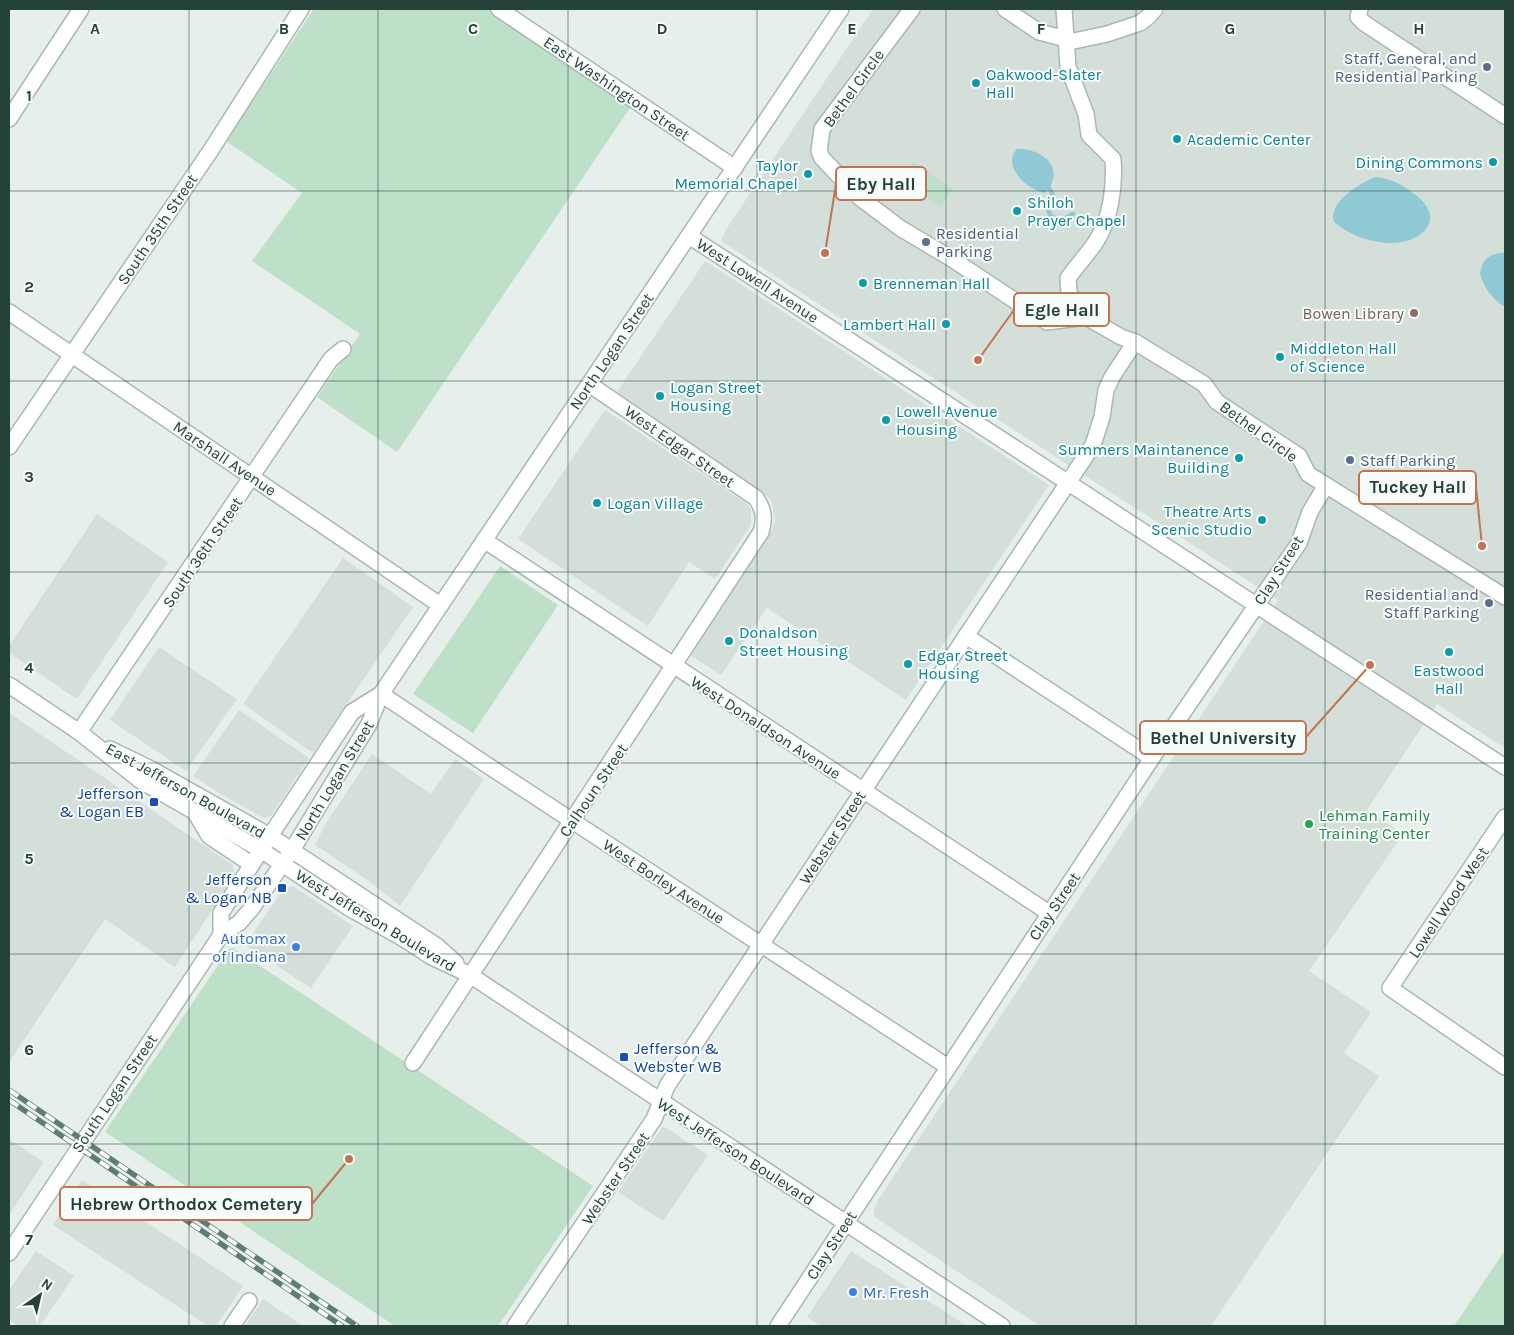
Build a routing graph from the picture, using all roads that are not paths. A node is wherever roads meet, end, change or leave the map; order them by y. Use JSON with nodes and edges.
{"nodes":[{"id":1,"x":81,"y":9,"type":"edge"},
{"id":2,"x":301,"y":9,"type":"edge"},
{"id":3,"x":499,"y":9,"type":"edge"},
{"id":4,"x":841,"y":9,"type":"edge"},
{"id":5,"x":912,"y":9,"type":"edge"},
{"id":6,"x":1005,"y":9,"type":"edge"},
{"id":7,"x":1064,"y":9,"type":"edge"},
{"id":8,"x":1155,"y":9,"type":"edge"},
{"id":9,"x":1362,"y":16,"type":"edge"},
{"id":10,"x":1066,"y":39,"type":"junction"},
{"id":11,"x":1505,"y":116,"type":"edge"},
{"id":12,"x":9,"y":119,"type":"edge"},
{"id":13,"x":735,"y":168,"type":"junction"},
{"id":14,"x":689,"y":236,"type":"junction"},
{"id":15,"x":9,"y":312,"type":"edge"},
{"id":16,"x":1086,"y":317,"type":"junction"},
{"id":17,"x":1135,"y":342,"type":"junction"},
{"id":18,"x":343,"y":349,"type":"dead end"},
{"id":19,"x":71,"y":354,"type":"junction"},
{"id":20,"x":589,"y":384,"type":"junction"},
{"id":21,"x":9,"y":447,"type":"edge"},
{"id":22,"x":252,"y":476,"type":"junction"},
{"id":23,"x":1068,"y":482,"type":"junction"},
{"id":24,"x":1326,"y":485,"type":"junction"},
{"id":25,"x":764,"y":514,"type":"joint"},
{"id":26,"x":484,"y":540,"type":"junction"},
{"id":27,"x":1505,"y":598,"type":"edge"},
{"id":28,"x":440,"y":605,"type":"junction"},
{"id":29,"x":1256,"y":605,"type":"junction"},
{"id":30,"x":966,"y":636,"type":"junction"},
{"id":31,"x":674,"y":666,"type":"junction"},
{"id":32,"x":9,"y":685,"type":"edge"},
{"id":33,"x":381,"y":694,"type":"junction"},
{"id":34,"x":79,"y":732,"type":"junction"},
{"id":35,"x":1152,"y":758,"type":"junction"},
{"id":36,"x":1505,"y":767,"type":"edge"},
{"id":37,"x":863,"y":791,"type":"junction"},
{"id":38,"x":195,"y":813,"type":"junction"},
{"id":39,"x":1505,"y":817,"type":"edge"},
{"id":40,"x":572,"y":821,"type":"junction"},
{"id":41,"x":270,"y":836,"type":"junction"},
{"id":42,"x":261,"y":850,"type":"junction"},
{"id":43,"x":292,"y":850,"type":"junction"},
{"id":44,"x":251,"y":864,"type":"junction"},
{"id":45,"x":282,"y":864,"type":"junction"},
{"id":46,"x":1049,"y":914,"type":"junction"},
{"id":47,"x":221,"y":935,"type":"junction"},
{"id":48,"x":761,"y":944,"type":"junction"},
{"id":49,"x":470,"y":975,"type":"junction"},
{"id":50,"x":413,"y":1063,"type":"dead end"},
{"id":51,"x":1504,"y":1063,"type":"edge"},
{"id":52,"x":948,"y":1067,"type":"junction"},
{"id":53,"x":661,"y":1102,"type":"junction"},
{"id":54,"x":845,"y":1223,"type":"junction"},
{"id":55,"x":9,"y":1253,"type":"edge"},
{"id":56,"x":249,"y":1301,"type":"dead end"},
{"id":57,"x":522,"y":1324,"type":"edge"},
{"id":58,"x":232,"y":1326,"type":"edge"},
{"id":59,"x":778,"y":1326,"type":"edge"},
{"id":60,"x":1002,"y":1326,"type":"edge"}],
"edges":[{"from":1,"to":12,"type":"street"},
{"from":2,"to":19,"type":"street","name":"South 35th Street"},
{"from":3,"to":13,"type":"street","name":"East Washington Street"},
{"from":4,"to":13,"type":"street","name":"North Logan Street"},
{"from":5,"to":16,"type":"street","name":"Bethel Circle"},
{"from":6,"to":10,"type":"street"},
{"from":7,"to":10,"type":"street","name":"Bethel Circle"},
{"from":8,"to":10,"type":"street"},
{"from":9,"to":11,"type":"street"},
{"from":10,"to":16,"type":"street","name":"Bethel Circle"},
{"from":13,"to":14,"type":"street","name":"North Logan Street"},
{"from":14,"to":20,"type":"street","name":"North Logan Street"},
{"from":14,"to":23,"type":"street","name":"West Lowell Avenue"},
{"from":15,"to":19,"type":"street","name":"Marshall Avenue"},
{"from":16,"to":17,"type":"street","name":"Bethel Circle"},
{"from":17,"to":23,"type":"street","name":"Webster Street"},
{"from":17,"to":24,"type":"street","name":"Bethel Circle"},
{"from":18,"to":22,"type":"street","name":"South 36th Street"},
{"from":19,"to":21,"type":"street","name":"South 35th Street"},
{"from":19,"to":22,"type":"street","name":"Marshall Avenue"},
{"from":20,"to":25,"type":"street","name":"West Edgar Street"},
{"from":20,"to":26,"type":"street","name":"North Logan Street"},
{"from":22,"to":28,"type":"street","name":"Marshall Avenue"},
{"from":22,"to":34,"type":"street","name":"South 36th Street"},
{"from":23,"to":29,"type":"street","name":"West Lowell Avenue"},
{"from":23,"to":30,"type":"street","name":"Webster Street"},
{"from":24,"to":27,"type":"street","name":"Bethel Circle"},
{"from":24,"to":29,"type":"street","name":"Clay Street"},
{"from":25,"to":31,"type":"street","name":"Calhoun Street"},
{"from":26,"to":28,"type":"street","name":"North Logan Street"},
{"from":26,"to":31,"type":"street","name":"West Donaldson Avenue"},
{"from":28,"to":33,"type":"street","name":"North Logan Street"},
{"from":29,"to":35,"type":"street","name":"Clay Street"},
{"from":29,"to":36,"type":"street","name":"West Lowell Avenue"},
{"from":30,"to":35,"type":"street"},
{"from":30,"to":37,"type":"street","name":"Webster Street"},
{"from":31,"to":37,"type":"street","name":"West Donaldson Avenue"},
{"from":31,"to":40,"type":"street","name":"Calhoun Street"},
{"from":32,"to":34,"type":"street","name":"East Jefferson Boulevard"},
{"from":33,"to":40,"type":"street","name":"West Borley Avenue"},
{"from":33,"to":41,"type":"street","name":"North Logan Street"},
{"from":33,"to":43,"type":"street","name":"North Logan Street"},
{"from":34,"to":38,"type":"street","name":"East Jefferson Boulevard"},
{"from":34,"to":41,"type":"street","name":"East Jefferson Boulevard"},
{"from":35,"to":46,"type":"street","name":"Clay Street"},
{"from":37,"to":46,"type":"street","name":"West Donaldson Avenue"},
{"from":37,"to":48,"type":"street","name":"Webster Street"},
{"from":38,"to":42,"type":"street","name":"East Jefferson Boulevard"},
{"from":38,"to":44,"type":"street"},
{"from":39,"to":51,"type":"street","name":"Lowell Wood West"},
{"from":40,"to":48,"type":"street","name":"West Borley Avenue"},
{"from":40,"to":49,"type":"street","name":"Calhoun Street"},
{"from":41,"to":42,"type":"street"},
{"from":41,"to":43,"type":"street","name":"East Jefferson Boulevard"},
{"from":42,"to":44,"type":"street"},
{"from":42,"to":45,"type":"street","name":"East Jefferson Boulevard"},
{"from":43,"to":45,"type":"street","name":"North Logan Street"},
{"from":43,"to":49,"type":"street","name":"West Jefferson Boulevard"},
{"from":44,"to":47,"type":"street"},
{"from":45,"to":47,"type":"street","name":"South Logan Street"},
{"from":45,"to":49,"type":"street","name":"West Jefferson Boulevard"},
{"from":46,"to":52,"type":"street","name":"Clay Street"},
{"from":47,"to":55,"type":"street","name":"South Logan Street"},
{"from":48,"to":52,"type":"street","name":"West Borley Avenue"},
{"from":48,"to":53,"type":"street","name":"Webster Street"},
{"from":49,"to":50,"type":"street","name":"Calhoun Street"},
{"from":49,"to":53,"type":"street","name":"West Jefferson Boulevard"},
{"from":52,"to":54,"type":"street","name":"Clay Street"},
{"from":53,"to":54,"type":"street","name":"West Jefferson Boulevard"},
{"from":53,"to":57,"type":"street","name":"Webster Street"},
{"from":54,"to":59,"type":"street","name":"Clay Street"},
{"from":54,"to":60,"type":"street","name":"West Jefferson Boulevard"},
{"from":56,"to":58,"type":"street"}]}
